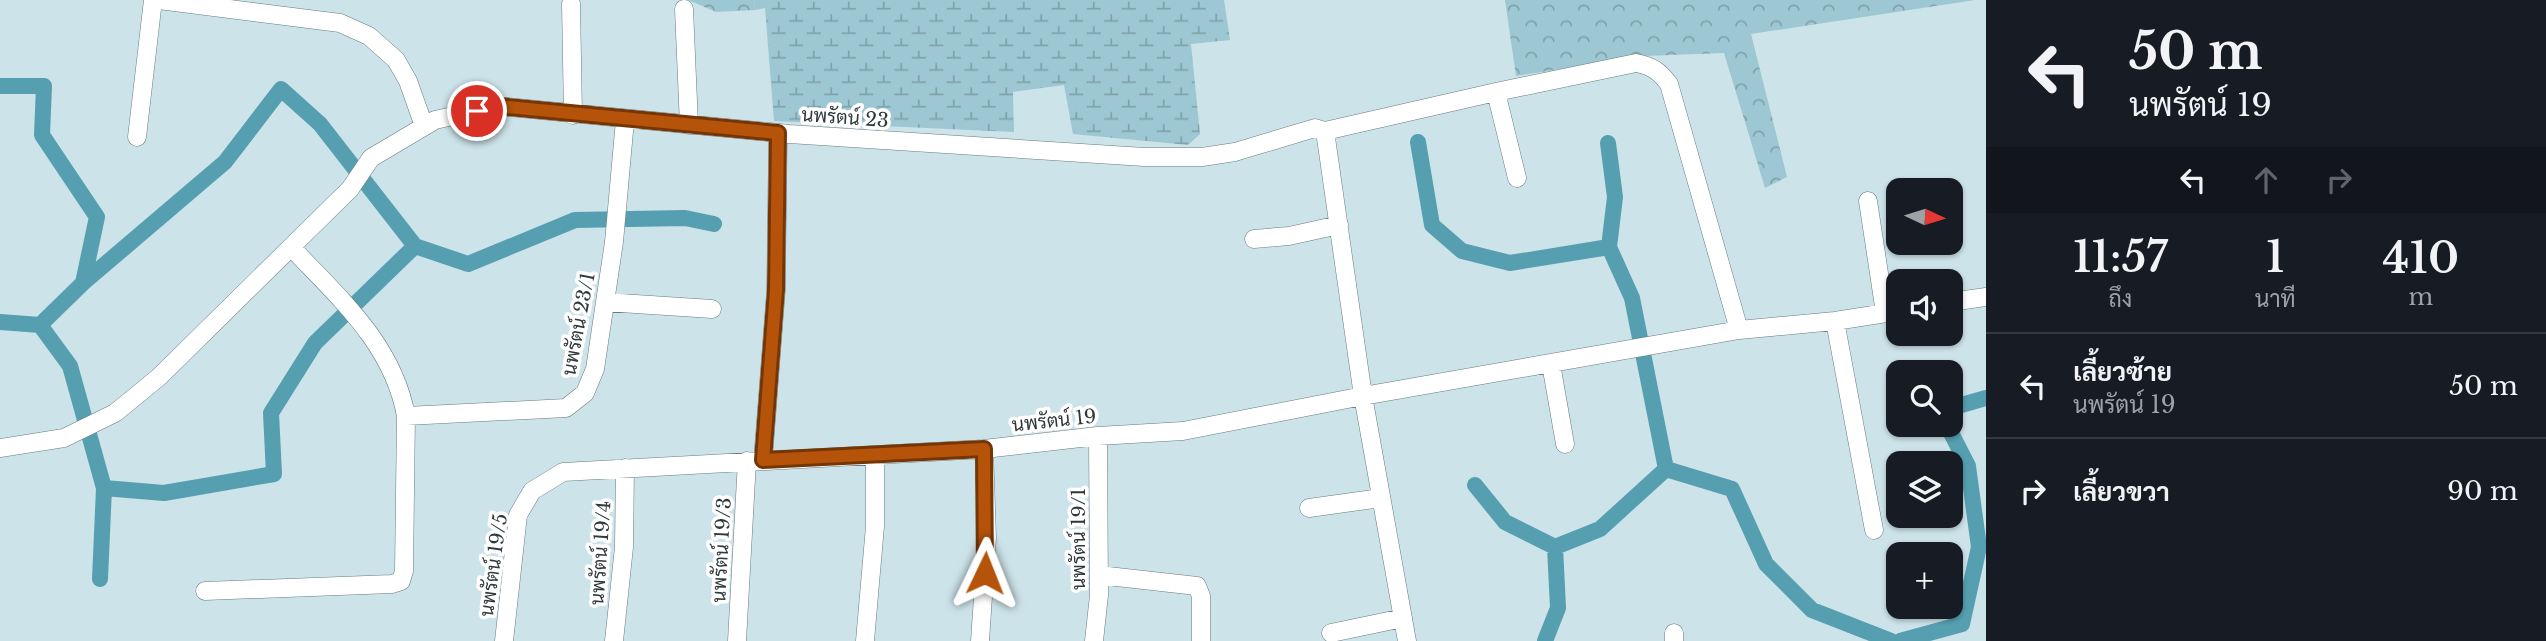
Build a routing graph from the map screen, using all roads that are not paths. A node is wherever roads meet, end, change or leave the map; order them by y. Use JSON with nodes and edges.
{"nodes":[{"id":1,"x":153,"y":0,"type":"edge"},
{"id":2,"x":159,"y":0,"type":"edge"},
{"id":3,"x":571,"y":4,"type":"dead end"},
{"id":4,"x":684,"y":9,"type":"dead end"},
{"id":5,"x":1496,"y":92,"type":"junction"},
{"id":6,"x":573,"y":114,"type":"junction"},
{"id":7,"x":625,"y":120,"type":"junction"},
{"id":8,"x":689,"y":125,"type":"junction"},
{"id":9,"x":424,"y":126,"type":"junction"},
{"id":10,"x":1325,"y":131,"type":"junction"},
{"id":11,"x":778,"y":133,"type":"junction"},
{"id":12,"x":137,"y":137,"type":"dead end"},
{"id":13,"x":1517,"y":178,"type":"dead end"},
{"id":14,"x":1868,"y":201,"type":"dead end"},
{"id":15,"x":1339,"y":225,"type":"junction"},
{"id":16,"x":1254,"y":239,"type":"dead end"},
{"id":17,"x":291,"y":247,"type":"junction"},
{"id":18,"x":1886,"y":284,"type":"edge"},
{"id":19,"x":1986,"y":297,"type":"edge"},
{"id":20,"x":1963,"y":300,"type":"edge"},
{"id":21,"x":605,"y":302,"type":"junction"},
{"id":22,"x":712,"y":309,"type":"dead end"},
{"id":23,"x":1886,"y":313,"type":"edge"},
{"id":24,"x":1835,"y":321,"type":"junction"},
{"id":25,"x":1739,"y":330,"type":"junction"},
{"id":26,"x":1551,"y":364,"type":"junction"},
{"id":27,"x":1363,"y":396,"type":"junction"},
{"id":28,"x":406,"y":416,"type":"junction"},
{"id":29,"x":1098,"y":436,"type":"junction"},
{"id":30,"x":1565,"y":444,"type":"dead end"},
{"id":31,"x":0,"y":448,"type":"edge"},
{"id":32,"x":984,"y":449,"type":"junction"},
{"id":33,"x":875,"y":454,"type":"junction"},
{"id":34,"x":755,"y":461,"type":"junction"},
{"id":35,"x":625,"y":467,"type":"junction"},
{"id":36,"x":563,"y":472,"type":"joint"},
{"id":37,"x":1381,"y":498,"type":"junction"},
{"id":38,"x":1309,"y":508,"type":"dead end"},
{"id":39,"x":1874,"y":530,"type":"dead end"},
{"id":40,"x":1099,"y":575,"type":"junction"},
{"id":41,"x":205,"y":592,"type":"dead end"},
{"id":42,"x":1403,"y":618,"type":"junction"},
{"id":43,"x":1331,"y":633,"type":"dead end"},
{"id":44,"x":504,"y":641,"type":"edge"},
{"id":45,"x":614,"y":641,"type":"edge"},
{"id":46,"x":737,"y":641,"type":"edge"},
{"id":47,"x":864,"y":641,"type":"edge"},
{"id":48,"x":980,"y":641,"type":"edge"},
{"id":49,"x":1094,"y":641,"type":"edge"},
{"id":50,"x":1201,"y":641,"type":"edge"},
{"id":51,"x":1407,"y":641,"type":"edge"}],
"edges":[{"from":1,"to":12,"type":"street"},
{"from":2,"to":9,"type":"street"},
{"from":3,"to":6,"type":"street"},
{"from":4,"to":8,"type":"street"},
{"from":5,"to":10,"type":"street","name":"นพรัตน์ 23"},
{"from":5,"to":13,"type":"street"},
{"from":5,"to":25,"type":"street","name":"นพรัตน์ 23"},
{"from":6,"to":7,"type":"street","name":"นพรัตน์ 23"},
{"from":6,"to":9,"type":"street","name":"นพรัตน์ 23"},
{"from":7,"to":8,"type":"street","name":"นพรัตน์ 23"},
{"from":7,"to":21,"type":"street","name":"นพรัตน์ 23/1"},
{"from":8,"to":11,"type":"street","name":"นพรัตน์ 23"},
{"from":9,"to":17,"type":"street","name":"นพรัตน์ 23"},
{"from":10,"to":11,"type":"street","name":"นพรัตน์ 23"},
{"from":10,"to":15,"type":"street"},
{"from":11,"to":34,"type":"street","name":"นพรัตน์ 19/3"},
{"from":14,"to":18,"type":"street"},
{"from":15,"to":16,"type":"street"},
{"from":15,"to":27,"type":"street"},
{"from":17,"to":28,"type":"street"},
{"from":17,"to":31,"type":"street"},
{"from":19,"to":20,"type":"street"},
{"from":21,"to":22,"type":"street"},
{"from":21,"to":28,"type":"street","name":"นพรัตน์ 23/1"},
{"from":23,"to":24,"type":"street","name":"นพรัตน์ 19"},
{"from":24,"to":25,"type":"street","name":"นพรัตน์ 19"},
{"from":24,"to":39,"type":"street"},
{"from":25,"to":26,"type":"street","name":"นพรัตน์ 19"},
{"from":26,"to":27,"type":"street","name":"นพรัตน์ 19"},
{"from":26,"to":30,"type":"street"},
{"from":27,"to":29,"type":"street","name":"นพรัตน์ 19"},
{"from":27,"to":37,"type":"street"},
{"from":28,"to":41,"type":"street"},
{"from":29,"to":32,"type":"street","name":"นพรัตน์ 19"},
{"from":29,"to":40,"type":"street","name":"นพรัตน์ 19/1"},
{"from":32,"to":33,"type":"street","name":"นพรัตน์ 19"},
{"from":32,"to":48,"type":"street"},
{"from":33,"to":34,"type":"street","name":"นพรัตน์ 19"},
{"from":33,"to":47,"type":"street"},
{"from":34,"to":35,"type":"street","name":"นพรัตน์ 19"},
{"from":34,"to":46,"type":"street","name":"นพรัตน์ 19/3"},
{"from":35,"to":36,"type":"street","name":"นพรัตน์ 19"},
{"from":35,"to":45,"type":"street","name":"นพรัตน์ 19/4"},
{"from":36,"to":44,"type":"street","name":"นพรัตน์ 19/5"},
{"from":37,"to":38,"type":"street"},
{"from":37,"to":42,"type":"street"},
{"from":40,"to":49,"type":"street","name":"นพรัตน์ 19/1"},
{"from":40,"to":50,"type":"street"},
{"from":42,"to":43,"type":"street"},
{"from":42,"to":51,"type":"street"}]}
